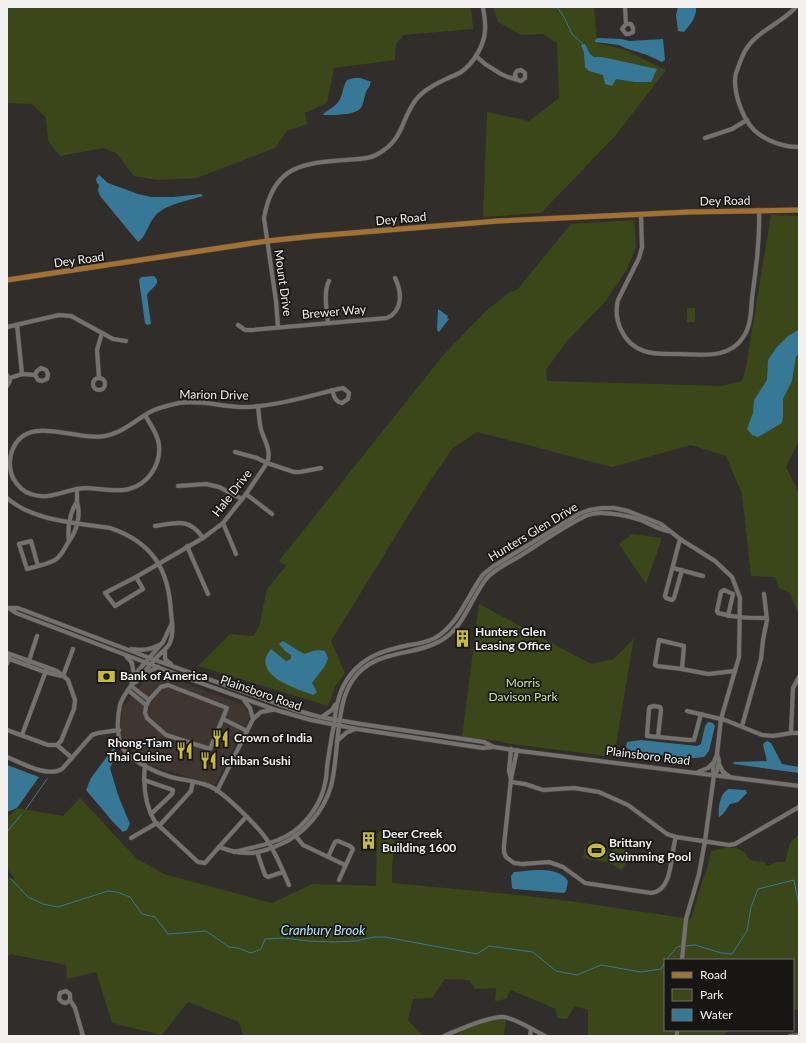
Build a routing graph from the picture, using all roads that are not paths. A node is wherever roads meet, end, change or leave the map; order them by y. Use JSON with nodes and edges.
{"nodes":[{"id":1,"x":483,"y":7,"type":"edge"},
{"id":2,"x":625,"y":7,"type":"edge"},
{"id":3,"x":796,"y":7,"type":"edge"},
{"id":4,"x":626,"y":24,"type":"dead end"},
{"id":5,"x":476,"y":56,"type":"junction"},
{"id":6,"x":516,"y":78,"type":"dead end"},
{"id":7,"x":747,"y":120,"type":"junction"},
{"id":8,"x":704,"y":138,"type":"dead end"},
{"id":9,"x":799,"y":147,"type":"edge"},
{"id":10,"x":759,"y":210,"type":"junction"},
{"id":11,"x":799,"y":210,"type":"edge"},
{"id":12,"x":641,"y":214,"type":"junction"},
{"id":13,"x":267,"y":241,"type":"junction"},
{"id":14,"x":395,"y":278,"type":"dead end"},
{"id":15,"x":7,"y":280,"type":"edge"},
{"id":16,"x":329,"y":281,"type":"dead end"},
{"id":17,"x":328,"y":323,"type":"junction"},
{"id":18,"x":17,"y":325,"type":"junction"},
{"id":19,"x":238,"y":325,"type":"dead end"},
{"id":20,"x":7,"y":327,"type":"edge"},
{"id":21,"x":278,"y":327,"type":"junction"},
{"id":22,"x":102,"y":333,"type":"junction"},
{"id":23,"x":126,"y":341,"type":"dead end"},
{"id":24,"x":22,"y":374,"type":"junction"},
{"id":25,"x":36,"y":375,"type":"dead end"},
{"id":26,"x":8,"y":376,"type":"edge"},
{"id":27,"x":99,"y":378,"type":"dead end"},
{"id":28,"x":7,"y":386,"type":"edge"},
{"id":29,"x":332,"y":390,"type":"junction"},
{"id":30,"x":258,"y":406,"type":"junction"},
{"id":31,"x":145,"y":415,"type":"junction"},
{"id":32,"x":235,"y":452,"type":"dead end"},
{"id":33,"x":267,"y":463,"type":"junction"},
{"id":34,"x":321,"y":468,"type":"dead end"},
{"id":35,"x":178,"y":486,"type":"dead end"},
{"id":36,"x":77,"y":489,"type":"junction"},
{"id":37,"x":246,"y":494,"type":"junction"},
{"id":38,"x":7,"y":498,"type":"edge"},
{"id":39,"x":242,"y":499,"type":"junction"},
{"id":40,"x":77,"y":502,"type":"junction"},
{"id":41,"x":272,"y":514,"type":"dead end"},
{"id":42,"x":70,"y":522,"type":"junction"},
{"id":43,"x":77,"y":523,"type":"junction"},
{"id":44,"x":223,"y":523,"type":"junction"},
{"id":45,"x":155,"y":526,"type":"dead end"},
{"id":46,"x":669,"y":531,"type":"junction"},
{"id":47,"x":203,"y":538,"type":"junction"},
{"id":48,"x":680,"y":539,"type":"junction"},
{"id":49,"x":69,"y":541,"type":"junction"},
{"id":50,"x":188,"y":546,"type":"junction"},
{"id":51,"x":236,"y":554,"type":"dead end"},
{"id":52,"x":159,"y":563,"type":"junction"},
{"id":53,"x":38,"y":566,"type":"junction"},
{"id":54,"x":673,"y":568,"type":"junction"},
{"id":55,"x":682,"y":570,"type":"junction"},
{"id":56,"x":703,"y":576,"type":"dead end"},
{"id":57,"x":136,"y":577,"type":"junction"},
{"id":58,"x":208,"y":594,"type":"dead end"},
{"id":59,"x":764,"y":594,"type":"dead end"},
{"id":60,"x":8,"y":607,"type":"edge"},
{"id":61,"x":728,"y":616,"type":"junction"},
{"id":62,"x":740,"y":618,"type":"junction"},
{"id":63,"x":767,"y":618,"type":"junction"},
{"id":64,"x":172,"y":623,"type":"junction"},
{"id":65,"x":37,"y":636,"type":"dead end"},
{"id":66,"x":163,"y":642,"type":"junction"},
{"id":67,"x":119,"y":646,"type":"junction"},
{"id":68,"x":73,"y":649,"type":"dead end"},
{"id":69,"x":165,"y":649,"type":"junction"},
{"id":70,"x":120,"y":653,"type":"junction"},
{"id":71,"x":8,"y":656,"type":"edge"},
{"id":72,"x":149,"y":658,"type":"junction"},
{"id":73,"x":155,"y":660,"type":"junction"},
{"id":74,"x":145,"y":662,"type":"junction"},
{"id":75,"x":28,"y":663,"type":"junction"},
{"id":76,"x":7,"y":664,"type":"edge"},
{"id":77,"x":151,"y":664,"type":"junction"},
{"id":78,"x":158,"y":667,"type":"junction"},
{"id":79,"x":174,"y":667,"type":"junction"},
{"id":80,"x":682,"y":669,"type":"junction"},
{"id":81,"x":46,"y":670,"type":"junction"},
{"id":82,"x":735,"y":671,"type":"junction"},
{"id":83,"x":63,"y":676,"type":"junction"},
{"id":84,"x":134,"y":676,"type":"junction"},
{"id":85,"x":142,"y":676,"type":"junction"},
{"id":86,"x":799,"y":677,"type":"edge"},
{"id":87,"x":130,"y":686,"type":"junction"},
{"id":88,"x":237,"y":696,"type":"junction"},
{"id":89,"x":149,"y":700,"type":"junction"},
{"id":90,"x":338,"y":702,"type":"junction"},
{"id":91,"x":146,"y":705,"type":"junction"},
{"id":92,"x":276,"y":710,"type":"junction"},
{"id":93,"x":687,"y":711,"type":"dead end"},
{"id":94,"x":701,"y":714,"type":"junction"},
{"id":95,"x":320,"y":717,"type":"junction"},
{"id":96,"x":223,"y":719,"type":"junction"},
{"id":97,"x":253,"y":719,"type":"junction"},
{"id":98,"x":721,"y":719,"type":"junction"},
{"id":99,"x":334,"y":720,"type":"junction"},
{"id":100,"x":340,"y":720,"type":"junction"},
{"id":101,"x":334,"y":725,"type":"junction"},
{"id":102,"x":339,"y":726,"type":"junction"},
{"id":103,"x":742,"y":726,"type":"junction"},
{"id":104,"x":357,"y":729,"type":"junction"},
{"id":105,"x":7,"y":730,"type":"edge"},
{"id":106,"x":119,"y":730,"type":"junction"},
{"id":107,"x":247,"y":731,"type":"junction"},
{"id":108,"x":792,"y":733,"type":"junction"},
{"id":109,"x":799,"y":733,"type":"edge"},
{"id":110,"x":22,"y":735,"type":"junction"},
{"id":111,"x":658,"y":737,"type":"junction"},
{"id":112,"x":337,"y":741,"type":"junction"},
{"id":113,"x":57,"y":745,"type":"junction"},
{"id":114,"x":494,"y":747,"type":"junction"},
{"id":115,"x":511,"y":749,"type":"junction"},
{"id":116,"x":517,"y":750,"type":"junction"},
{"id":117,"x":7,"y":758,"type":"edge"},
{"id":118,"x":72,"y":758,"type":"junction"},
{"id":119,"x":716,"y":763,"type":"junction"},
{"id":120,"x":144,"y":765,"type":"junction"},
{"id":121,"x":695,"y":772,"type":"junction"},
{"id":122,"x":714,"y":775,"type":"junction"},
{"id":123,"x":730,"y":777,"type":"junction"},
{"id":124,"x":144,"y":780,"type":"junction"},
{"id":125,"x":511,"y":781,"type":"junction"},
{"id":126,"x":193,"y":782,"type":"junction"},
{"id":127,"x":799,"y":786,"type":"edge"},
{"id":128,"x":217,"y":790,"type":"junction"},
{"id":129,"x":799,"y":806,"type":"edge"},
{"id":130,"x":151,"y":814,"type":"junction"},
{"id":131,"x":246,"y":817,"type":"junction"},
{"id":132,"x":158,"y":825,"type":"junction"},
{"id":133,"x":293,"y":832,"type":"junction"},
{"id":134,"x":296,"y":836,"type":"junction"},
{"id":135,"x":676,"y":837,"type":"junction"},
{"id":136,"x":131,"y":838,"type":"dead end"},
{"id":137,"x":706,"y":841,"type":"junction"},
{"id":138,"x":269,"y":843,"type":"junction"},
{"id":139,"x":220,"y":847,"type":"junction"},
{"id":140,"x":272,"y":848,"type":"junction"},
{"id":141,"x":234,"y":852,"type":"junction"},
{"id":142,"x":257,"y":852,"type":"junction"},
{"id":143,"x":328,"y":857,"type":"junction"},
{"id":144,"x":345,"y":865,"type":"junction"},
{"id":145,"x":283,"y":872,"type":"junction"},
{"id":146,"x":339,"y":880,"type":"dead end"},
{"id":147,"x":289,"y":885,"type":"dead end"},
{"id":148,"x":682,"y":958,"type":"edge"},
{"id":149,"x":70,"y":1000,"type":"dead end"},
{"id":150,"x":531,"y":1029,"type":"junction"},
{"id":151,"x":454,"y":1034,"type":"edge"},
{"id":152,"x":799,"y":1035,"type":"edge"},
{"id":153,"x":83,"y":1036,"type":"edge"},
{"id":154,"x":444,"y":1036,"type":"edge"},
{"id":155,"x":530,"y":1036,"type":"edge"},
{"id":156,"x":545,"y":1036,"type":"edge"},
{"id":157,"x":790,"y":1036,"type":"edge"}],
"edges":[{"from":1,"to":5,"type":"street"},
{"from":2,"to":4,"type":"street"},
{"from":3,"to":7,"type":"street"},
{"from":5,"to":6,"type":"street"},
{"from":5,"to":13,"type":"street","name":"Mount Drive"},
{"from":7,"to":8,"type":"street"},
{"from":7,"to":9,"type":"street"},
{"from":10,"to":11,"type":"main road","name":"Dey Road"},
{"from":10,"to":12,"type":"main road","name":"Dey Road"},
{"from":10,"to":12,"type":"street"},
{"from":12,"to":13,"type":"main road","name":"Dey Road"},
{"from":13,"to":15,"type":"main road","name":"Dey Road"},
{"from":13,"to":21,"type":"street","name":"Mount Drive"},
{"from":14,"to":17,"type":"street","name":"Brewer Way"},
{"from":16,"to":17,"type":"street"},
{"from":17,"to":21,"type":"street","name":"Brewer Way"},
{"from":18,"to":20,"type":"street"},
{"from":18,"to":22,"type":"street"},
{"from":18,"to":24,"type":"street"},
{"from":19,"to":21,"type":"street","name":"Brewer Way"},
{"from":22,"to":23,"type":"street"},
{"from":22,"to":27,"type":"street"},
{"from":24,"to":25,"type":"street"},
{"from":24,"to":26,"type":"street"},
{"from":26,"to":28,"type":"street"},
{"from":29,"to":29,"type":"street","name":"Marion Drive"},
{"from":29,"to":30,"type":"street","name":"Marion Drive"},
{"from":30,"to":31,"type":"street","name":"Marion Drive"},
{"from":30,"to":33,"type":"street","name":"Hale Drive"},
{"from":31,"to":36,"type":"street","name":"Marion Drive"},
{"from":31,"to":36,"type":"street","name":"Marion Drive"},
{"from":32,"to":33,"type":"street"},
{"from":33,"to":34,"type":"street"},
{"from":33,"to":37,"type":"street","name":"Hale Drive"},
{"from":35,"to":39,"type":"street"},
{"from":36,"to":40,"type":"street"},
{"from":37,"to":39,"type":"street","name":"Hale Drive"},
{"from":37,"to":41,"type":"street"},
{"from":38,"to":42,"type":"street"},
{"from":39,"to":44,"type":"street","name":"Hale Drive"},
{"from":40,"to":42,"type":"street"},
{"from":40,"to":43,"type":"street"},
{"from":42,"to":43,"type":"street"},
{"from":42,"to":49,"type":"street"},
{"from":43,"to":49,"type":"street"},
{"from":43,"to":52,"type":"street"},
{"from":44,"to":47,"type":"street","name":"Hale Drive"},
{"from":44,"to":51,"type":"street"},
{"from":45,"to":47,"type":"street"},
{"from":46,"to":48,"type":"street","name":"Hunters Glen Drive"},
{"from":46,"to":90,"type":"street","name":"Hunters Glen Drive"},
{"from":46,"to":100,"type":"street","name":"Hunters Glen Drive"},
{"from":47,"to":50,"type":"street","name":"Hale Drive"},
{"from":48,"to":54,"type":"street"},
{"from":48,"to":62,"type":"street","name":"Hunters Glen Drive"},
{"from":49,"to":53,"type":"street"},
{"from":50,"to":52,"type":"street","name":"Hale Drive"},
{"from":50,"to":58,"type":"street"},
{"from":52,"to":57,"type":"street","name":"Hale Drive"},
{"from":52,"to":64,"type":"street"},
{"from":53,"to":53,"type":"street"},
{"from":54,"to":55,"type":"street"},
{"from":54,"to":55,"type":"street"},
{"from":55,"to":56,"type":"street"},
{"from":57,"to":57,"type":"street","name":"Hale Drive"},
{"from":59,"to":63,"type":"street"},
{"from":60,"to":67,"type":"street","name":"Plainsboro Road"},
{"from":60,"to":70,"type":"street","name":"Plainsboro Road"},
{"from":61,"to":61,"type":"street"},
{"from":61,"to":62,"type":"street"},
{"from":62,"to":63,"type":"street"},
{"from":62,"to":82,"type":"street","name":"Hunters Glen Drive"},
{"from":63,"to":103,"type":"street"},
{"from":64,"to":66,"type":"street"},
{"from":64,"to":69,"type":"street"},
{"from":65,"to":75,"type":"street"},
{"from":66,"to":67,"type":"street"},
{"from":66,"to":72,"type":"street"},
{"from":67,"to":72,"type":"street","name":"Plainsboro Road"},
{"from":68,"to":83,"type":"street"},
{"from":69,"to":73,"type":"street"},
{"from":69,"to":79,"type":"street"},
{"from":70,"to":74,"type":"street","name":"Plainsboro Road"},
{"from":70,"to":84,"type":"street"},
{"from":71,"to":75,"type":"street"},
{"from":71,"to":76,"type":"street"},
{"from":72,"to":73,"type":"street","name":"Plainsboro Road"},
{"from":72,"to":74,"type":"street"},
{"from":73,"to":77,"type":"street"},
{"from":73,"to":79,"type":"street","name":"Plainsboro Road"},
{"from":74,"to":77,"type":"street","name":"Plainsboro Road"},
{"from":74,"to":84,"type":"street"},
{"from":75,"to":81,"type":"street"},
{"from":77,"to":78,"type":"street","name":"Plainsboro Road"},
{"from":77,"to":85,"type":"street"},
{"from":78,"to":85,"type":"street"},
{"from":78,"to":88,"type":"street","name":"Plainsboro Road"},
{"from":79,"to":95,"type":"street","name":"Plainsboro Road"},
{"from":80,"to":80,"type":"street"},
{"from":80,"to":82,"type":"street"},
{"from":81,"to":83,"type":"street"},
{"from":81,"to":110,"type":"street"},
{"from":82,"to":98,"type":"street","name":"Hunters Glen Drive"},
{"from":83,"to":113,"type":"street"},
{"from":84,"to":87,"type":"street"},
{"from":85,"to":87,"type":"street"},
{"from":86,"to":108,"type":"street"},
{"from":87,"to":89,"type":"street"},
{"from":87,"to":91,"type":"street"},
{"from":87,"to":106,"type":"street"},
{"from":88,"to":92,"type":"street","name":"Plainsboro Road"},
{"from":88,"to":97,"type":"street"},
{"from":89,"to":91,"type":"street"},
{"from":89,"to":96,"type":"street"},
{"from":90,"to":95,"type":"street"},
{"from":90,"to":99,"type":"street","name":"Hunters Glen Drive"},
{"from":91,"to":96,"type":"street"},
{"from":92,"to":97,"type":"street"},
{"from":92,"to":101,"type":"street","name":"Plainsboro Road"},
{"from":93,"to":94,"type":"street"},
{"from":94,"to":98,"type":"street"},
{"from":94,"to":111,"type":"street"},
{"from":95,"to":99,"type":"street","name":"Plainsboro Road"},
{"from":96,"to":107,"type":"street"},
{"from":97,"to":107,"type":"street"},
{"from":98,"to":103,"type":"street"},
{"from":98,"to":119,"type":"street","name":"Hunters Glen Drive"},
{"from":99,"to":100,"type":"street","name":"Plainsboro Road"},
{"from":99,"to":101,"type":"street","name":"Hunters Glen Drive"},
{"from":100,"to":102,"type":"street","name":"Hunters Glen Drive"},
{"from":100,"to":114,"type":"street","name":"Plainsboro Road"},
{"from":101,"to":102,"type":"street","name":"Plainsboro Road"},
{"from":101,"to":133,"type":"street"},
{"from":102,"to":104,"type":"street","name":"Plainsboro Road"},
{"from":102,"to":112,"type":"street","name":"Hunters Glen Drive"},
{"from":103,"to":108,"type":"street"},
{"from":104,"to":112,"type":"street"},
{"from":104,"to":114,"type":"street","name":"Plainsboro Road"},
{"from":105,"to":110,"type":"street"},
{"from":106,"to":118,"type":"street"},
{"from":106,"to":120,"type":"street"},
{"from":107,"to":128,"type":"street"},
{"from":108,"to":109,"type":"street"},
{"from":110,"to":113,"type":"street"},
{"from":111,"to":111,"type":"street"},
{"from":112,"to":134,"type":"street","name":"Hunters Glen Drive"},
{"from":113,"to":118,"type":"street"},
{"from":114,"to":115,"type":"street","name":"Plainsboro Road"},
{"from":115,"to":116,"type":"street","name":"Plainsboro Road"},
{"from":115,"to":125,"type":"street"},
{"from":116,"to":121,"type":"street","name":"Plainsboro Road"},
{"from":116,"to":125,"type":"street"},
{"from":117,"to":118,"type":"street"},
{"from":119,"to":121,"type":"street"},
{"from":119,"to":122,"type":"street","name":"Hunters Glen Drive"},
{"from":119,"to":123,"type":"street"},
{"from":120,"to":124,"type":"street"},
{"from":120,"to":126,"type":"street"},
{"from":121,"to":122,"type":"street","name":"Plainsboro Road"},
{"from":122,"to":123,"type":"street","name":"Plainsboro Road"},
{"from":122,"to":137,"type":"street","name":"Hunters Glen Drive"},
{"from":123,"to":127,"type":"street","name":"Plainsboro Road"},
{"from":124,"to":130,"type":"street"},
{"from":124,"to":130,"type":"street"},
{"from":125,"to":135,"type":"street"},
{"from":125,"to":135,"type":"street"},
{"from":126,"to":128,"type":"street"},
{"from":126,"to":132,"type":"street"},
{"from":128,"to":131,"type":"street"},
{"from":129,"to":137,"type":"street"},
{"from":130,"to":132,"type":"street"},
{"from":131,"to":138,"type":"street"},
{"from":131,"to":139,"type":"street"},
{"from":132,"to":136,"type":"street"},
{"from":132,"to":139,"type":"street"},
{"from":133,"to":134,"type":"street"},
{"from":133,"to":138,"type":"street"},
{"from":134,"to":140,"type":"street","name":"Hunters Glen Drive"},
{"from":134,"to":143,"type":"street"},
{"from":135,"to":137,"type":"street"},
{"from":137,"to":148,"type":"street","name":"Hunters Glen Drive"},
{"from":138,"to":140,"type":"street"},
{"from":138,"to":141,"type":"street"},
{"from":139,"to":141,"type":"street"},
{"from":140,"to":142,"type":"street","name":"Hunters Glen Drive"},
{"from":140,"to":145,"type":"street"},
{"from":141,"to":142,"type":"street","name":"Hunters Glen Drive"},
{"from":142,"to":145,"type":"street"},
{"from":143,"to":144,"type":"street"},
{"from":143,"to":144,"type":"street"},
{"from":144,"to":146,"type":"street"},
{"from":145,"to":147,"type":"street"},
{"from":149,"to":153,"type":"street"},
{"from":150,"to":151,"type":"street"},
{"from":150,"to":155,"type":"street"},
{"from":150,"to":156,"type":"street"},
{"from":151,"to":154,"type":"street"},
{"from":152,"to":157,"type":"street"}]}
